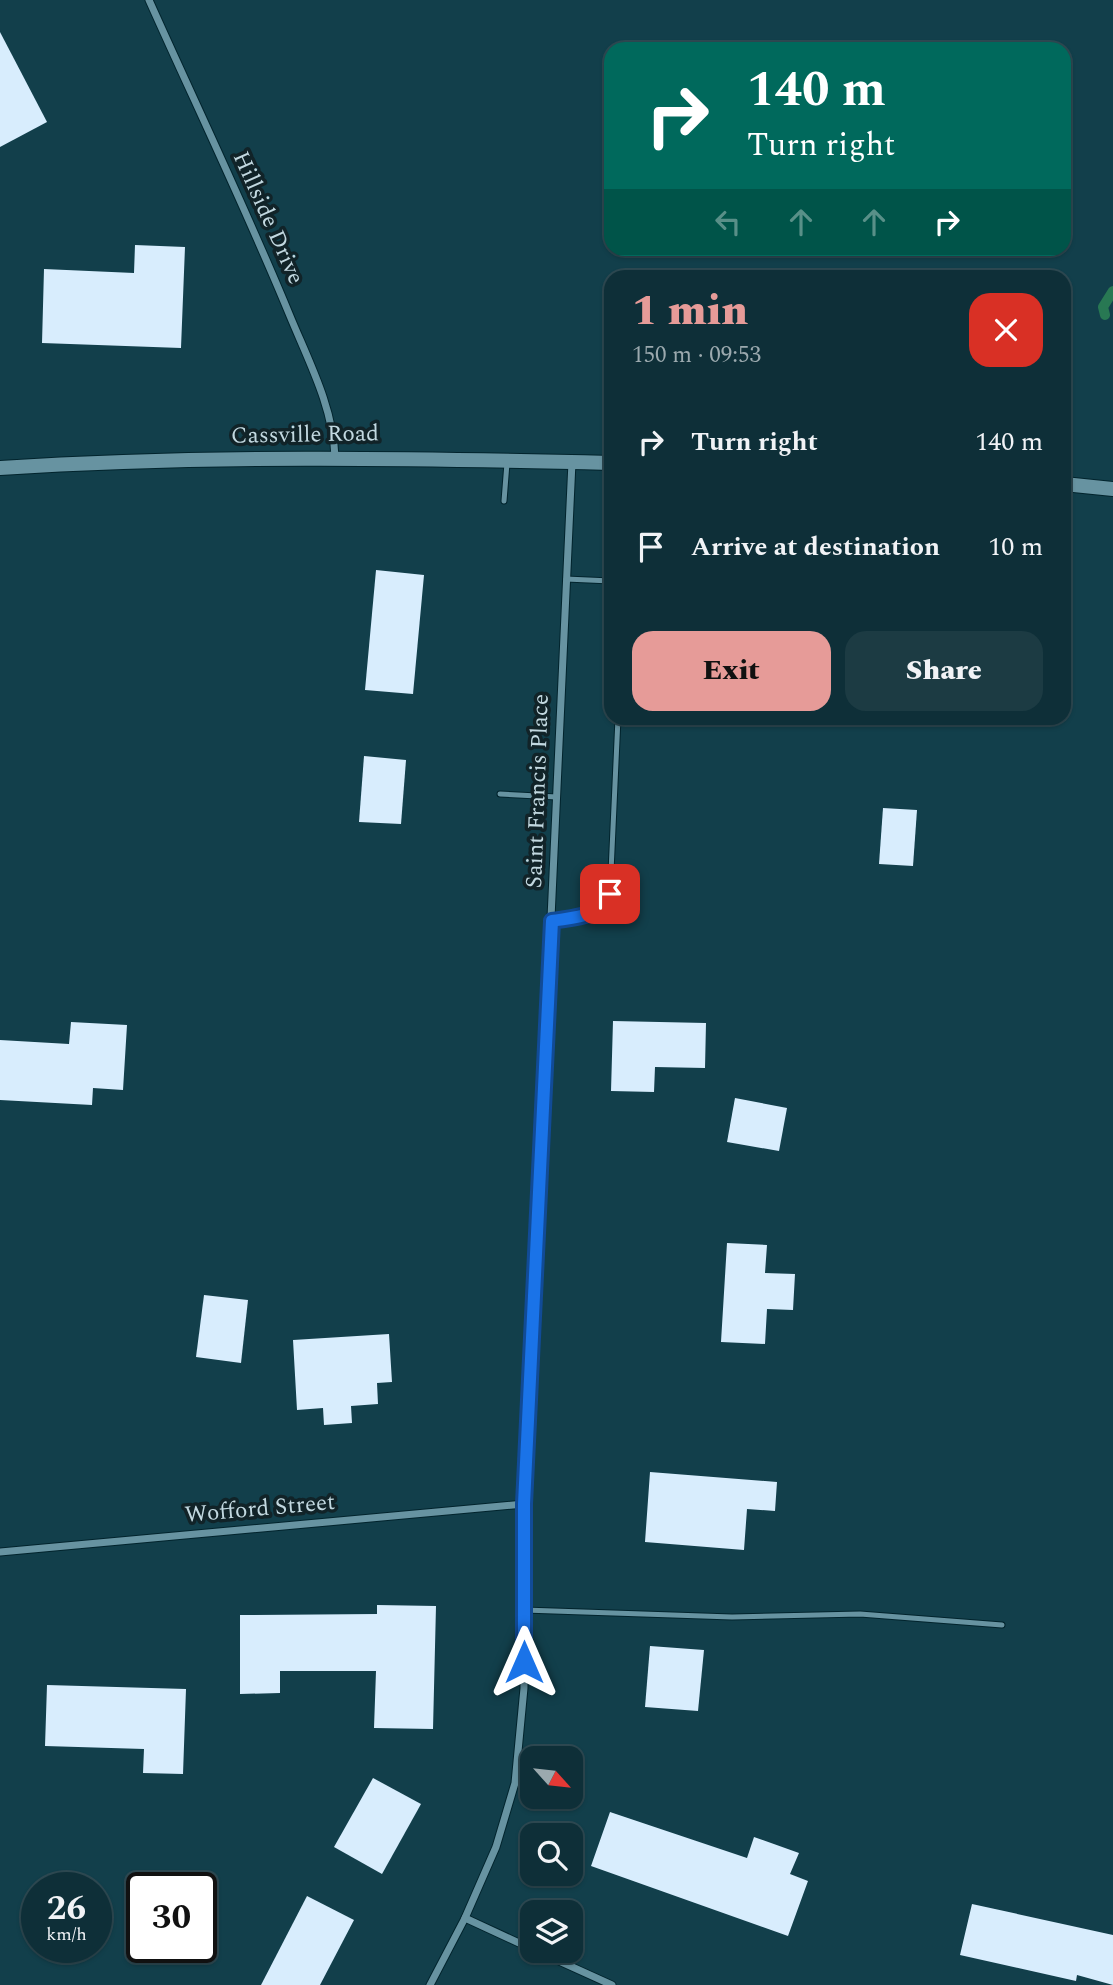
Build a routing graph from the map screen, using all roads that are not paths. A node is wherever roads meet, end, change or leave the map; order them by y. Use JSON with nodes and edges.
{"nodes":[{"id":1,"x":149,"y":0,"type":"edge"},
{"id":2,"x":335,"y":457,"type":"junction"},
{"id":3,"x":507,"y":460,"type":"junction"},
{"id":4,"x":572,"y":462,"type":"junction"},
{"id":5,"x":604,"y":463,"type":"edge"},
{"id":6,"x":0,"y":468,"type":"edge"},
{"id":7,"x":1071,"y":485,"type":"edge"},
{"id":8,"x":1113,"y":489,"type":"edge"},
{"id":9,"x":504,"y":501,"type":"dead end"},
{"id":10,"x":566,"y":579,"type":"junction"},
{"id":11,"x":604,"y":581,"type":"edge"},
{"id":12,"x":618,"y":725,"type":"edge"},
{"id":13,"x":500,"y":794,"type":"dead end"},
{"id":14,"x":557,"y":797,"type":"junction"},
{"id":15,"x":552,"y":921,"type":"junction"},
{"id":16,"x":524,"y":1504,"type":"junction"},
{"id":17,"x":0,"y":1552,"type":"edge"},
{"id":18,"x":524,"y":1610,"type":"junction"},
{"id":19,"x":1002,"y":1625,"type":"dead end"},
{"id":20,"x":465,"y":1918,"type":"junction"},
{"id":21,"x":520,"y":1943,"type":"edge"},
{"id":22,"x":563,"y":1963,"type":"edge"},
{"id":23,"x":430,"y":1985,"type":"edge"},
{"id":24,"x":612,"y":1985,"type":"edge"}],
"edges":[{"from":1,"to":2,"type":"street","name":"Hillside Drive"},
{"from":2,"to":3,"type":"main road","name":"Cassville Road"},
{"from":2,"to":6,"type":"main road","name":"Cassville Road"},
{"from":3,"to":4,"type":"main road","name":"Cassville Road"},
{"from":3,"to":9,"type":"lane"},
{"from":4,"to":5,"type":"main road","name":"Cassville Road"},
{"from":4,"to":10,"type":"street","name":"Saint Francis Place"},
{"from":7,"to":8,"type":"main road"},
{"from":10,"to":11,"type":"lane"},
{"from":10,"to":14,"type":"street","name":"Saint Francis Place"},
{"from":12,"to":15,"type":"lane"},
{"from":13,"to":14,"type":"lane"},
{"from":14,"to":15,"type":"street","name":"Saint Francis Place"},
{"from":15,"to":16,"type":"street","name":"Saint Francis Place"},
{"from":16,"to":17,"type":"street","name":"Wofford Street"},
{"from":16,"to":18,"type":"street","name":"Saint Francis Place"},
{"from":18,"to":19,"type":"lane"},
{"from":18,"to":20,"type":"street","name":"Saint Francis Place"},
{"from":20,"to":21,"type":"street"},
{"from":20,"to":23,"type":"street","name":"Saint Francis Place"},
{"from":22,"to":24,"type":"street"}]}
